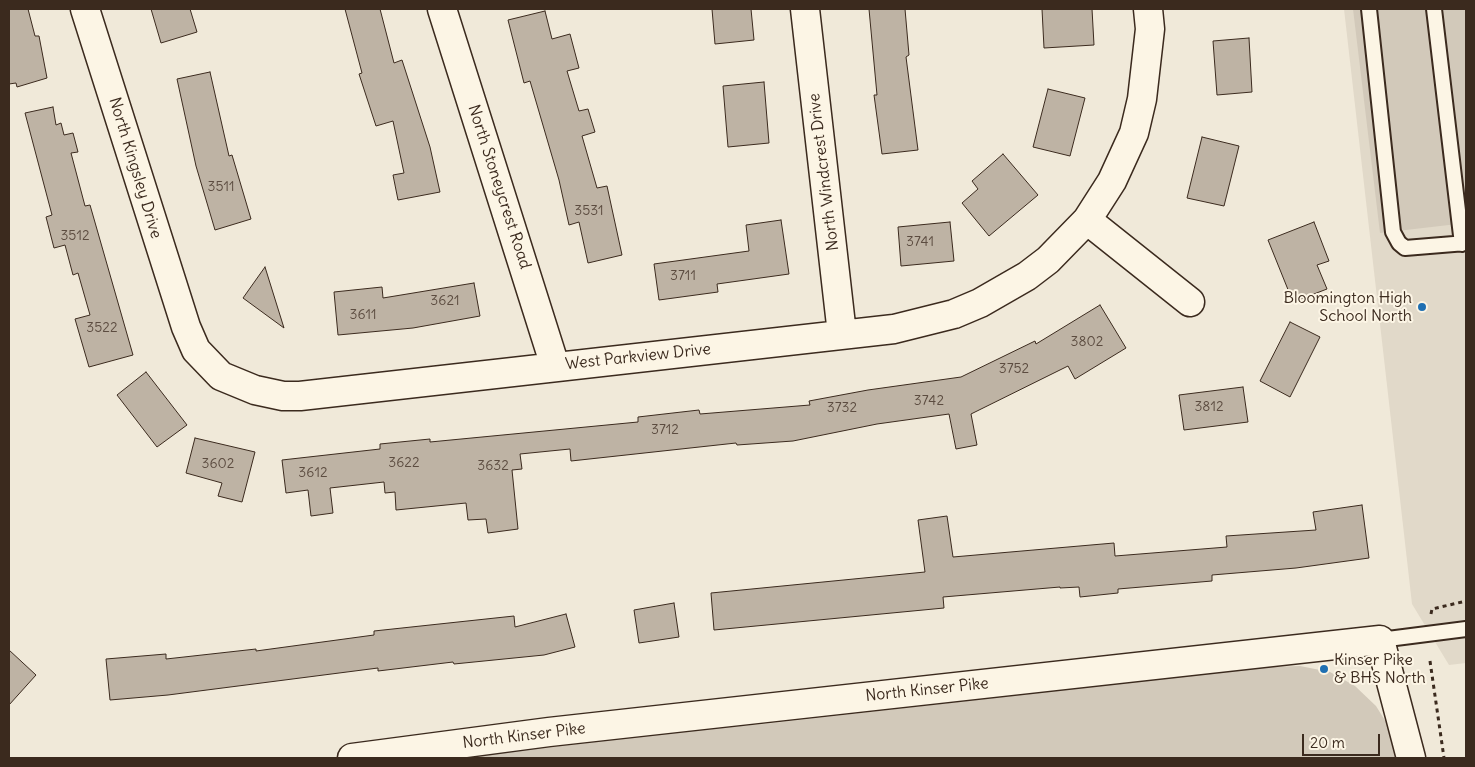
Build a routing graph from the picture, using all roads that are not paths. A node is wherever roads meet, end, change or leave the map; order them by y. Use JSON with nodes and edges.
{"nodes":[{"id":1,"x":85,"y":9,"type":"edge"},
{"id":2,"x":442,"y":9,"type":"edge"},
{"id":3,"x":805,"y":9,"type":"edge"},
{"id":4,"x":1148,"y":9,"type":"edge"},
{"id":5,"x":1369,"y":9,"type":"edge"},
{"id":6,"x":1434,"y":9,"type":"edge"},
{"id":7,"x":1087,"y":220,"type":"junction"},
{"id":8,"x":1464,"y":243,"type":"edge"},
{"id":9,"x":1190,"y":302,"type":"dead end"},
{"id":10,"x":186,"y":328,"type":"joint"},
{"id":11,"x":842,"y":334,"type":"junction"},
{"id":12,"x":555,"y":366,"type":"junction"},
{"id":13,"x":1466,"y":629,"type":"edge"},
{"id":14,"x":1380,"y":640,"type":"junction"},
{"id":15,"x":352,"y":758,"type":"edge"},
{"id":16,"x":1411,"y":758,"type":"edge"}],
"edges":[{"from":1,"to":10,"type":"street","name":"North Kingsley Drive"},
{"from":2,"to":12,"type":"street","name":"North Stoneycrest Road"},
{"from":3,"to":11,"type":"street","name":"North Windcrest Drive"},
{"from":4,"to":7,"type":"street","name":"West Parkview Drive"},
{"from":5,"to":8,"type":"lane"},
{"from":6,"to":8,"type":"lane"},
{"from":7,"to":9,"type":"street"},
{"from":7,"to":11,"type":"street","name":"West Parkview Drive"},
{"from":10,"to":12,"type":"street","name":"West Parkview Drive"},
{"from":11,"to":12,"type":"street","name":"West Parkview Drive"},
{"from":13,"to":14,"type":"lane"},
{"from":14,"to":15,"type":"street","name":"North Kinser Pike"},
{"from":14,"to":16,"type":"street"}]}
